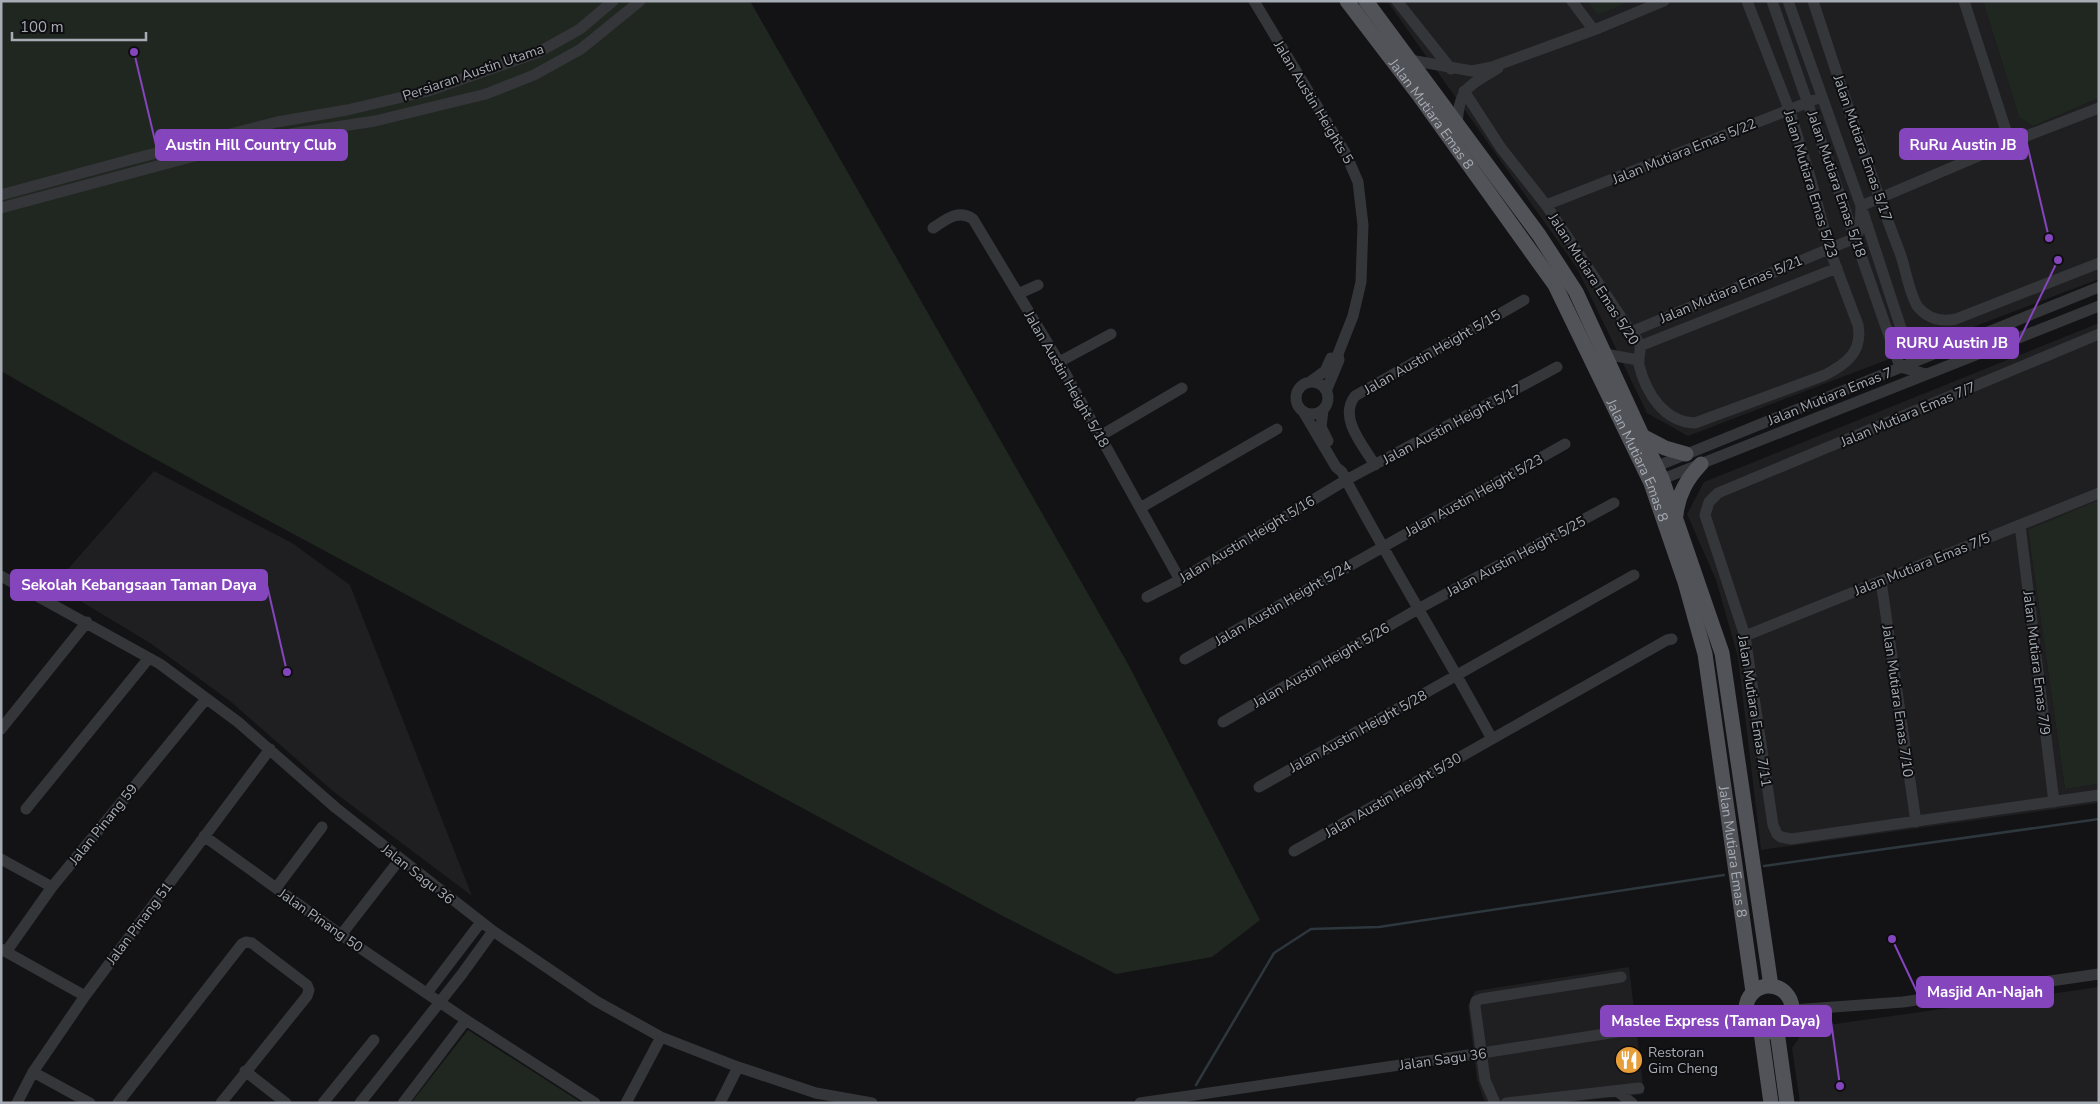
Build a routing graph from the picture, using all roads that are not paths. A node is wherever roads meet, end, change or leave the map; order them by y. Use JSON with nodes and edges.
{"nodes":[{"id":1,"x":613,"y":1,"type":"edge"},
{"id":2,"x":640,"y":1,"type":"edge"},
{"id":3,"x":1254,"y":1,"type":"edge"},
{"id":4,"x":1347,"y":1,"type":"edge"},
{"id":5,"x":1366,"y":1,"type":"edge"},
{"id":6,"x":1397,"y":1,"type":"edge"},
{"id":7,"x":1572,"y":1,"type":"edge"},
{"id":8,"x":1664,"y":1,"type":"edge"},
{"id":9,"x":1747,"y":1,"type":"edge"},
{"id":10,"x":1772,"y":1,"type":"edge"},
{"id":11,"x":1788,"y":1,"type":"edge"},
{"id":12,"x":1813,"y":1,"type":"edge"},
{"id":13,"x":1964,"y":1,"type":"edge"},
{"id":14,"x":1593,"y":29,"type":"junction"},
{"id":15,"x":1410,"y":60,"type":"junction"},
{"id":16,"x":1508,"y":62,"type":"junction"},
{"id":17,"x":1451,"y":69,"type":"junction"},
{"id":18,"x":1464,"y":91,"type":"junction"},
{"id":19,"x":1822,"y":96,"type":"junction"},
{"id":20,"x":1809,"y":102,"type":"junction"},
{"id":21,"x":2099,"y":108,"type":"edge"},
{"id":22,"x":1788,"y":110,"type":"junction"},
{"id":23,"x":1457,"y":125,"type":"junction"},
{"id":24,"x":2010,"y":143,"type":"junction"},
{"id":25,"x":1,"y":195,"type":"edge"},
{"id":26,"x":1878,"y":198,"type":"junction"},
{"id":27,"x":1546,"y":205,"type":"junction"},
{"id":28,"x":1860,"y":206,"type":"junction"},
{"id":29,"x":1,"y":208,"type":"edge"},
{"id":30,"x":933,"y":228,"type":"dead end"},
{"id":31,"x":1855,"y":238,"type":"junction"},
{"id":32,"x":1829,"y":248,"type":"junction"},
{"id":33,"x":2099,"y":262,"type":"edge"},
{"id":34,"x":1837,"y":268,"type":"junction"},
{"id":35,"x":1038,"y":285,"type":"dead end"},
{"id":36,"x":2099,"y":287,"type":"edge"},
{"id":37,"x":1018,"y":294,"type":"junction"},
{"id":38,"x":1524,"y":300,"type":"dead end"},
{"id":39,"x":2099,"y":306,"type":"edge"},
{"id":40,"x":1632,"y":332,"type":"junction"},
{"id":41,"x":1111,"y":334,"type":"dead end"},
{"id":42,"x":2099,"y":334,"type":"edge"},
{"id":43,"x":1640,"y":346,"type":"junction"},
{"id":44,"x":1338,"y":354,"type":"junction"},
{"id":45,"x":1605,"y":354,"type":"junction"},
{"id":46,"x":1638,"y":360,"type":"junction"},
{"id":47,"x":1059,"y":362,"type":"junction"},
{"id":48,"x":1845,"y":364,"type":"joint"},
{"id":49,"x":1907,"y":367,"type":"junction"},
{"id":50,"x":1557,"y":368,"type":"dead end"},
{"id":51,"x":1926,"y":374,"type":"junction"},
{"id":52,"x":1310,"y":382,"type":"junction"},
{"id":53,"x":1894,"y":387,"type":"junction"},
{"id":54,"x":1182,"y":388,"type":"dead end"},
{"id":55,"x":1326,"y":391,"type":"junction"},
{"id":56,"x":1323,"y":410,"type":"junction"},
{"id":57,"x":1304,"y":413,"type":"junction"},
{"id":58,"x":1277,"y":429,"type":"dead end"},
{"id":59,"x":1100,"y":436,"type":"junction"},
{"id":60,"x":1642,"y":436,"type":"junction"},
{"id":61,"x":1565,"y":444,"type":"dead end"},
{"id":62,"x":1686,"y":454,"type":"junction"},
{"id":63,"x":1701,"y":464,"type":"junction"},
{"id":64,"x":1375,"y":465,"type":"junction"},
{"id":65,"x":1654,"y":475,"type":"junction"},
{"id":66,"x":1344,"y":476,"type":"junction"},
{"id":67,"x":1718,"y":493,"type":"joint"},
{"id":68,"x":2099,"y":493,"type":"edge"},
{"id":69,"x":1614,"y":503,"type":"dead end"},
{"id":70,"x":1140,"y":508,"type":"junction"},
{"id":71,"x":1676,"y":516,"type":"junction"},
{"id":72,"x":2020,"y":525,"type":"junction"},
{"id":73,"x":1382,"y":547,"type":"junction"},
{"id":74,"x":1634,"y":575,"type":"dead end"},
{"id":75,"x":1,"y":576,"type":"edge"},
{"id":76,"x":1180,"y":580,"type":"junction"},
{"id":77,"x":1881,"y":581,"type":"junction"},
{"id":78,"x":1147,"y":597,"type":"dead end"},
{"id":79,"x":1418,"y":609,"type":"junction"},
{"id":80,"x":87,"y":622,"type":"junction"},
{"id":81,"x":1745,"y":636,"type":"junction"},
{"id":82,"x":1672,"y":639,"type":"dead end"},
{"id":83,"x":148,"y":658,"type":"junction"},
{"id":84,"x":1185,"y":659,"type":"dead end"},
{"id":85,"x":1458,"y":676,"type":"junction"},
{"id":86,"x":206,"y":699,"type":"junction"},
{"id":87,"x":1223,"y":722,"type":"dead end"},
{"id":88,"x":1,"y":729,"type":"edge"},
{"id":89,"x":1492,"y":739,"type":"junction"},
{"id":90,"x":270,"y":749,"type":"junction"},
{"id":91,"x":1258,"y":787,"type":"dead end"},
{"id":92,"x":2099,"y":795,"type":"edge"},
{"id":93,"x":2054,"y":802,"type":"junction"},
{"id":94,"x":26,"y":808,"type":"dead end"},
{"id":95,"x":1916,"y":822,"type":"junction"},
{"id":96,"x":322,"y":827,"type":"dead end"},
{"id":97,"x":204,"y":836,"type":"junction"},
{"id":98,"x":1294,"y":852,"type":"dead end"},
{"id":99,"x":400,"y":859,"type":"junction"},
{"id":100,"x":1,"y":860,"type":"edge"},
{"id":101,"x":52,"y":887,"type":"junction"},
{"id":102,"x":276,"y":888,"type":"junction"},
{"id":103,"x":481,"y":922,"type":"junction"},
{"id":104,"x":493,"y":932,"type":"junction"},
{"id":105,"x":341,"y":934,"type":"junction"},
{"id":106,"x":3,"y":950,"type":"edge"},
{"id":107,"x":2099,"y":974,"type":"edge"},
{"id":108,"x":1621,"y":977,"type":"dead end"},
{"id":109,"x":1771,"y":986,"type":"junction"},
{"id":110,"x":1752,"y":992,"type":"junction"},
{"id":111,"x":427,"y":993,"type":"junction"},
{"id":112,"x":85,"y":996,"type":"junction"},
{"id":113,"x":440,"y":1002,"type":"junction"},
{"id":114,"x":1792,"y":1010,"type":"junction"},
{"id":115,"x":1745,"y":1012,"type":"junction"},
{"id":116,"x":466,"y":1020,"type":"junction"},
{"id":117,"x":1777,"y":1031,"type":"junction"},
{"id":118,"x":1761,"y":1032,"type":"junction"},
{"id":119,"x":661,"y":1037,"type":"junction"},
{"id":120,"x":374,"y":1040,"type":"dead end"},
{"id":121,"x":1482,"y":1053,"type":"junction"},
{"id":122,"x":738,"y":1067,"type":"junction"},
{"id":123,"x":245,"y":1071,"type":"junction"},
{"id":124,"x":34,"y":1072,"type":"junction"},
{"id":125,"x":1639,"y":1088,"type":"dead end"},
{"id":126,"x":1618,"y":1091,"type":"junction"},
{"id":127,"x":813,"y":1098,"type":"edge"},
{"id":128,"x":17,"y":1103,"type":"edge"},
{"id":129,"x":90,"y":1103,"type":"edge"},
{"id":130,"x":118,"y":1103,"type":"edge"},
{"id":131,"x":221,"y":1103,"type":"edge"},
{"id":132,"x":286,"y":1103,"type":"edge"},
{"id":133,"x":323,"y":1103,"type":"edge"},
{"id":134,"x":360,"y":1103,"type":"edge"},
{"id":135,"x":403,"y":1103,"type":"edge"},
{"id":136,"x":596,"y":1103,"type":"edge"},
{"id":137,"x":626,"y":1103,"type":"edge"},
{"id":138,"x":720,"y":1103,"type":"edge"},
{"id":139,"x":872,"y":1103,"type":"edge"},
{"id":140,"x":1140,"y":1103,"type":"edge"},
{"id":141,"x":1495,"y":1103,"type":"edge"},
{"id":142,"x":1506,"y":1103,"type":"edge"},
{"id":143,"x":1632,"y":1103,"type":"edge"},
{"id":144,"x":1771,"y":1103,"type":"edge"},
{"id":145,"x":1787,"y":1103,"type":"edge"}],
"edges":[{"from":1,"to":25,"type":"street","name":"Persiaran Austin Utama"},
{"from":2,"to":29,"type":"street","name":"Persiaran Austin Utama"},
{"from":3,"to":44,"type":"street","name":"Jalan Austin Heights 5"},
{"from":4,"to":65,"type":"main road","name":"Jalan Mutiara Emas 8"},
{"from":5,"to":15,"type":"main road","name":"Jalan Mutiara Emas 8"},
{"from":6,"to":17,"type":"street"},
{"from":7,"to":14,"type":"street"},
{"from":8,"to":14,"type":"street"},
{"from":9,"to":22,"type":"street","name":"Jalan Mutiara Emas 5/23"},
{"from":10,"to":20,"type":"street","name":"Jalan Mutiara Emas 5/18"},
{"from":11,"to":19,"type":"street","name":"Jalan Mutiara Emas 5/18"},
{"from":12,"to":26,"type":"street","name":"Jalan Mutiara Emas 5/17"},
{"from":13,"to":24,"type":"street"},
{"from":14,"to":16,"type":"street"},
{"from":15,"to":17,"type":"street"},
{"from":15,"to":23,"type":"main road","name":"Jalan Mutiara Emas 8"},
{"from":16,"to":17,"type":"street"},
{"from":16,"to":18,"type":"street"},
{"from":18,"to":23,"type":"street"},
{"from":18,"to":27,"type":"street","name":"Jalan Mutiara Emas 5/20"},
{"from":19,"to":20,"type":"street","name":"Jalan Mutiara Emas 5/22"},
{"from":19,"to":28,"type":"street","name":"Jalan Mutiara Emas 5/18"},
{"from":20,"to":22,"type":"street","name":"Jalan Mutiara Emas 5/22"},
{"from":20,"to":31,"type":"street","name":"Jalan Mutiara Emas 5/18"},
{"from":21,"to":24,"type":"street"},
{"from":22,"to":27,"type":"street","name":"Jalan Mutiara Emas 5/22"},
{"from":22,"to":32,"type":"street","name":"Jalan Mutiara Emas 5/23"},
{"from":23,"to":45,"type":"main road","name":"Jalan Mutiara Emas 8"},
{"from":24,"to":26,"type":"street"},
{"from":26,"to":28,"type":"street"},
{"from":26,"to":33,"type":"street","name":"Jalan Mutiara Emas 5/17"},
{"from":27,"to":40,"type":"street","name":"Jalan Mutiara Emas 5/20"},
{"from":28,"to":31,"type":"street"},
{"from":28,"to":49,"type":"street","name":"Jalan Mutiara Emas 5/18"},
{"from":30,"to":37,"type":"street","name":"Jalan Austin Height 5/18"},
{"from":31,"to":32,"type":"street","name":"Jalan Mutiara Emas 5/21"},
{"from":31,"to":49,"type":"street","name":"Jalan Mutiara Emas 5/18"},
{"from":32,"to":34,"type":"street","name":"Jalan Mutiara Emas 5/23"},
{"from":32,"to":40,"type":"street","name":"Jalan Mutiara Emas 5/21"},
{"from":34,"to":43,"type":"street"},
{"from":34,"to":48,"type":"street","name":"Jalan Mutiara Emas 5/23"},
{"from":35,"to":37,"type":"street"},
{"from":36,"to":49,"type":"street","name":"Jalan Mutiara Emas 7"},
{"from":37,"to":47,"type":"street","name":"Jalan Austin Height 5/18"},
{"from":38,"to":64,"type":"street","name":"Jalan Austin Height 5/15"},
{"from":39,"to":51,"type":"street","name":"Jalan Mutiara Emas 7"},
{"from":40,"to":43,"type":"street","name":"Jalan Mutiara Emas 5/20"},
{"from":41,"to":47,"type":"street"},
{"from":42,"to":67,"type":"street","name":"Jalan Mutiara Emas 7/7"},
{"from":43,"to":46,"type":"street","name":"Jalan Mutiara Emas 5/20"},
{"from":44,"to":52,"type":"street"},
{"from":44,"to":55,"type":"street"},
{"from":45,"to":46,"type":"street"},
{"from":45,"to":60,"type":"main road","name":"Jalan Mutiara Emas 8"},
{"from":46,"to":48,"type":"street","name":"Jalan Mutiara Emas 5/20"},
{"from":47,"to":59,"type":"street","name":"Jalan Austin Height 5/18"},
{"from":49,"to":51,"type":"street"},
{"from":49,"to":53,"type":"street"},
{"from":49,"to":62,"type":"street","name":"Jalan Mutiara Emas 7"},
{"from":50,"to":64,"type":"street","name":"Jalan Austin Height 5/17"},
{"from":51,"to":53,"type":"street","name":"Jalan Mutiara Emas 7"},
{"from":52,"to":55,"type":"street"},
{"from":52,"to":57,"type":"street"},
{"from":53,"to":63,"type":"street","name":"Jalan Mutiara Emas 7"},
{"from":54,"to":59,"type":"street"},
{"from":55,"to":56,"type":"street"},
{"from":56,"to":57,"type":"street"},
{"from":56,"to":66,"type":"street"},
{"from":57,"to":66,"type":"street"},
{"from":58,"to":70,"type":"street"},
{"from":59,"to":70,"type":"street","name":"Jalan Austin Height 5/18"},
{"from":60,"to":62,"type":"main road"},
{"from":60,"to":65,"type":"main road","name":"Jalan Mutiara Emas 8"},
{"from":61,"to":73,"type":"street","name":"Jalan Austin Height 5/23"},
{"from":62,"to":65,"type":"street","name":"Jalan Mutiara Emas 7"},
{"from":63,"to":65,"type":"street","name":"Jalan Mutiara Emas 7"},
{"from":63,"to":71,"type":"main road"},
{"from":64,"to":66,"type":"street","name":"Jalan Austin Height 5/17"},
{"from":65,"to":71,"type":"main road","name":"Jalan Mutiara Emas 8"},
{"from":65,"to":110,"type":"main road","name":"Jalan Mutiara Emas 8"},
{"from":66,"to":73,"type":"street"},
{"from":66,"to":76,"type":"street","name":"Jalan Austin Height 5/16"},
{"from":67,"to":81,"type":"street","name":"Jalan Mutiara Emas 7/11"},
{"from":68,"to":72,"type":"street","name":"Jalan Mutiara Emas 7/5"},
{"from":69,"to":79,"type":"street","name":"Jalan Austin Height 5/25"},
{"from":70,"to":76,"type":"street","name":"Jalan Austin Height 5/18"},
{"from":71,"to":109,"type":"main road","name":"Jalan Mutiara Emas 8"},
{"from":72,"to":77,"type":"street","name":"Jalan Mutiara Emas 7/5"},
{"from":72,"to":93,"type":"street","name":"Jalan Mutiara Emas 7/9"},
{"from":73,"to":79,"type":"street"},
{"from":73,"to":84,"type":"street","name":"Jalan Austin Height 5/24"},
{"from":74,"to":85,"type":"street","name":"Jalan Austin Height 5/28"},
{"from":75,"to":80,"type":"street","name":"Jalan Sagu 36"},
{"from":76,"to":78,"type":"street","name":"Jalan Austin Height 5/16"},
{"from":77,"to":81,"type":"street","name":"Jalan Mutiara Emas 7/5"},
{"from":77,"to":95,"type":"street","name":"Jalan Mutiara Emas 7/10"},
{"from":79,"to":85,"type":"street"},
{"from":79,"to":87,"type":"street","name":"Jalan Austin Height 5/26"},
{"from":80,"to":83,"type":"street","name":"Jalan Sagu 36"},
{"from":80,"to":88,"type":"street"},
{"from":81,"to":95,"type":"street","name":"Jalan Mutiara Emas 7/11"},
{"from":82,"to":89,"type":"street","name":"Jalan Austin Height 5/30"},
{"from":83,"to":86,"type":"street","name":"Jalan Sagu 36"},
{"from":83,"to":94,"type":"street"},
{"from":85,"to":89,"type":"street"},
{"from":85,"to":91,"type":"street","name":"Jalan Austin Height 5/28"},
{"from":86,"to":90,"type":"street","name":"Jalan Sagu 36"},
{"from":86,"to":101,"type":"street","name":"Jalan Pinang 59"},
{"from":89,"to":98,"type":"street","name":"Jalan Austin Height 5/30"},
{"from":90,"to":97,"type":"street","name":"Jalan Pinang 51"},
{"from":90,"to":99,"type":"street","name":"Jalan Sagu 36"},
{"from":92,"to":93,"type":"street"},
{"from":93,"to":95,"type":"street"},
{"from":96,"to":102,"type":"street"},
{"from":97,"to":102,"type":"street","name":"Jalan Pinang 50"},
{"from":97,"to":112,"type":"street","name":"Jalan Pinang 51"},
{"from":99,"to":103,"type":"street","name":"Jalan Sagu 36"},
{"from":99,"to":105,"type":"street"},
{"from":100,"to":101,"type":"street"},
{"from":101,"to":106,"type":"street","name":"Jalan Pinang 59"},
{"from":102,"to":105,"type":"street","name":"Jalan Pinang 50"},
{"from":103,"to":104,"type":"street","name":"Jalan Sagu 36"},
{"from":103,"to":111,"type":"street"},
{"from":104,"to":113,"type":"street"},
{"from":104,"to":119,"type":"street","name":"Jalan Sagu 36"},
{"from":105,"to":111,"type":"street","name":"Jalan Pinang 50"},
{"from":106,"to":112,"type":"street"},
{"from":107,"to":114,"type":"street"},
{"from":108,"to":121,"type":"street"},
{"from":109,"to":110,"type":"main road"},
{"from":109,"to":114,"type":"main road"},
{"from":110,"to":115,"type":"main road"},
{"from":111,"to":113,"type":"street","name":"Jalan Pinang 50"},
{"from":112,"to":124,"type":"street","name":"Jalan Pinang 51"},
{"from":113,"to":116,"type":"street","name":"Jalan Pinang 50"},
{"from":113,"to":134,"type":"street"},
{"from":114,"to":117,"type":"main road"},
{"from":115,"to":118,"type":"main road"},
{"from":115,"to":121,"type":"street","name":"Jalan Sagu 36"},
{"from":116,"to":135,"type":"street"},
{"from":116,"to":136,"type":"street","name":"Jalan Pinang 50"},
{"from":117,"to":118,"type":"main road"},
{"from":117,"to":145,"type":"main road"},
{"from":118,"to":144,"type":"main road"},
{"from":119,"to":122,"type":"street","name":"Jalan Sagu 36"},
{"from":119,"to":137,"type":"street"},
{"from":120,"to":133,"type":"street"},
{"from":121,"to":140,"type":"street","name":"Jalan Sagu 36"},
{"from":121,"to":141,"type":"street"},
{"from":122,"to":127,"type":"street","name":"Jalan Sagu 36"},
{"from":122,"to":138,"type":"street"},
{"from":123,"to":130,"type":"street"},
{"from":123,"to":131,"type":"street"},
{"from":123,"to":132,"type":"street"},
{"from":124,"to":128,"type":"street","name":"Jalan Pinang 51"},
{"from":124,"to":129,"type":"street"},
{"from":125,"to":126,"type":"street"},
{"from":126,"to":142,"type":"street"},
{"from":126,"to":143,"type":"street"},
{"from":127,"to":139,"type":"street","name":"Jalan Sagu 36"}]}
